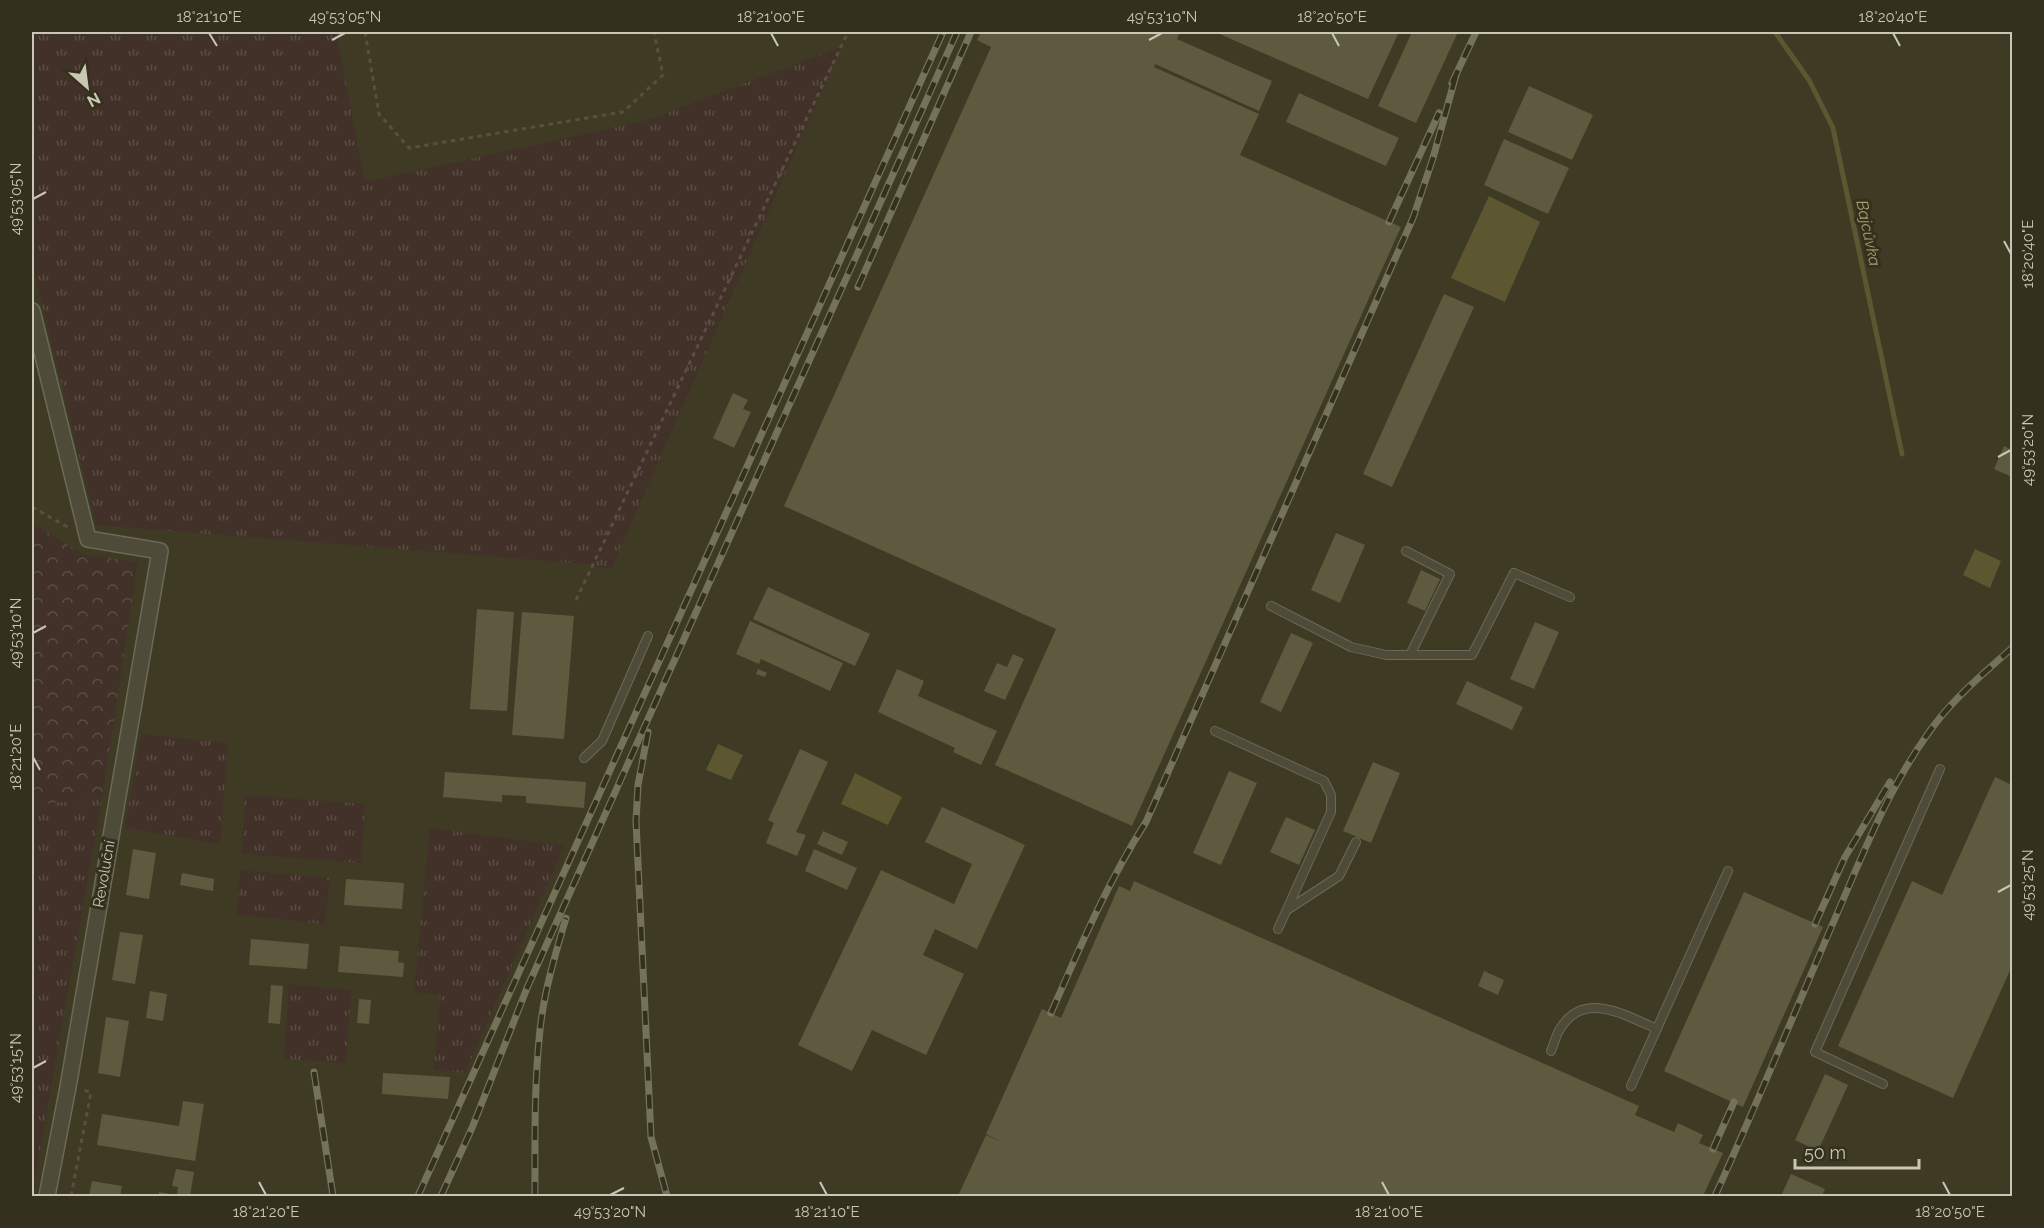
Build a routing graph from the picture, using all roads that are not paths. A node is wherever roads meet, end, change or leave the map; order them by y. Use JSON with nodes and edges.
{"nodes":[{"id":1,"x":32,"y":311,"type":"edge"},
{"id":2,"x":1406,"y":551,"type":"dead end"},
{"id":3,"x":1570,"y":597,"type":"dead end"},
{"id":4,"x":1271,"y":606,"type":"dead end"},
{"id":5,"x":648,"y":636,"type":"dead end"},
{"id":6,"x":1410,"y":655,"type":"junction"},
{"id":7,"x":1215,"y":731,"type":"dead end"},
{"id":8,"x":584,"y":758,"type":"dead end"},
{"id":9,"x":1940,"y":769,"type":"dead end"},
{"id":10,"x":1356,"y":842,"type":"dead end"},
{"id":11,"x":1728,"y":871,"type":"dead end"},
{"id":12,"x":1286,"y":911,"type":"junction"},
{"id":13,"x":1278,"y":929,"type":"dead end"},
{"id":14,"x":1657,"y":1029,"type":"junction"},
{"id":15,"x":1551,"y":1051,"type":"dead end"},
{"id":16,"x":1883,"y":1084,"type":"dead end"},
{"id":17,"x":1631,"y":1086,"type":"dead end"},
{"id":18,"x":47,"y":1197,"type":"edge"}],
"edges":[{"from":1,"to":18,"type":"street","name":"Revoluční"},
{"from":2,"to":6,"type":"lane"},
{"from":3,"to":6,"type":"lane"},
{"from":4,"to":6,"type":"lane"},
{"from":5,"to":8,"type":"lane"},
{"from":7,"to":12,"type":"lane"},
{"from":9,"to":16,"type":"lane"},
{"from":10,"to":12,"type":"lane"},
{"from":11,"to":14,"type":"lane"},
{"from":12,"to":13,"type":"lane"},
{"from":14,"to":15,"type":"lane"},
{"from":14,"to":17,"type":"lane"}]}
